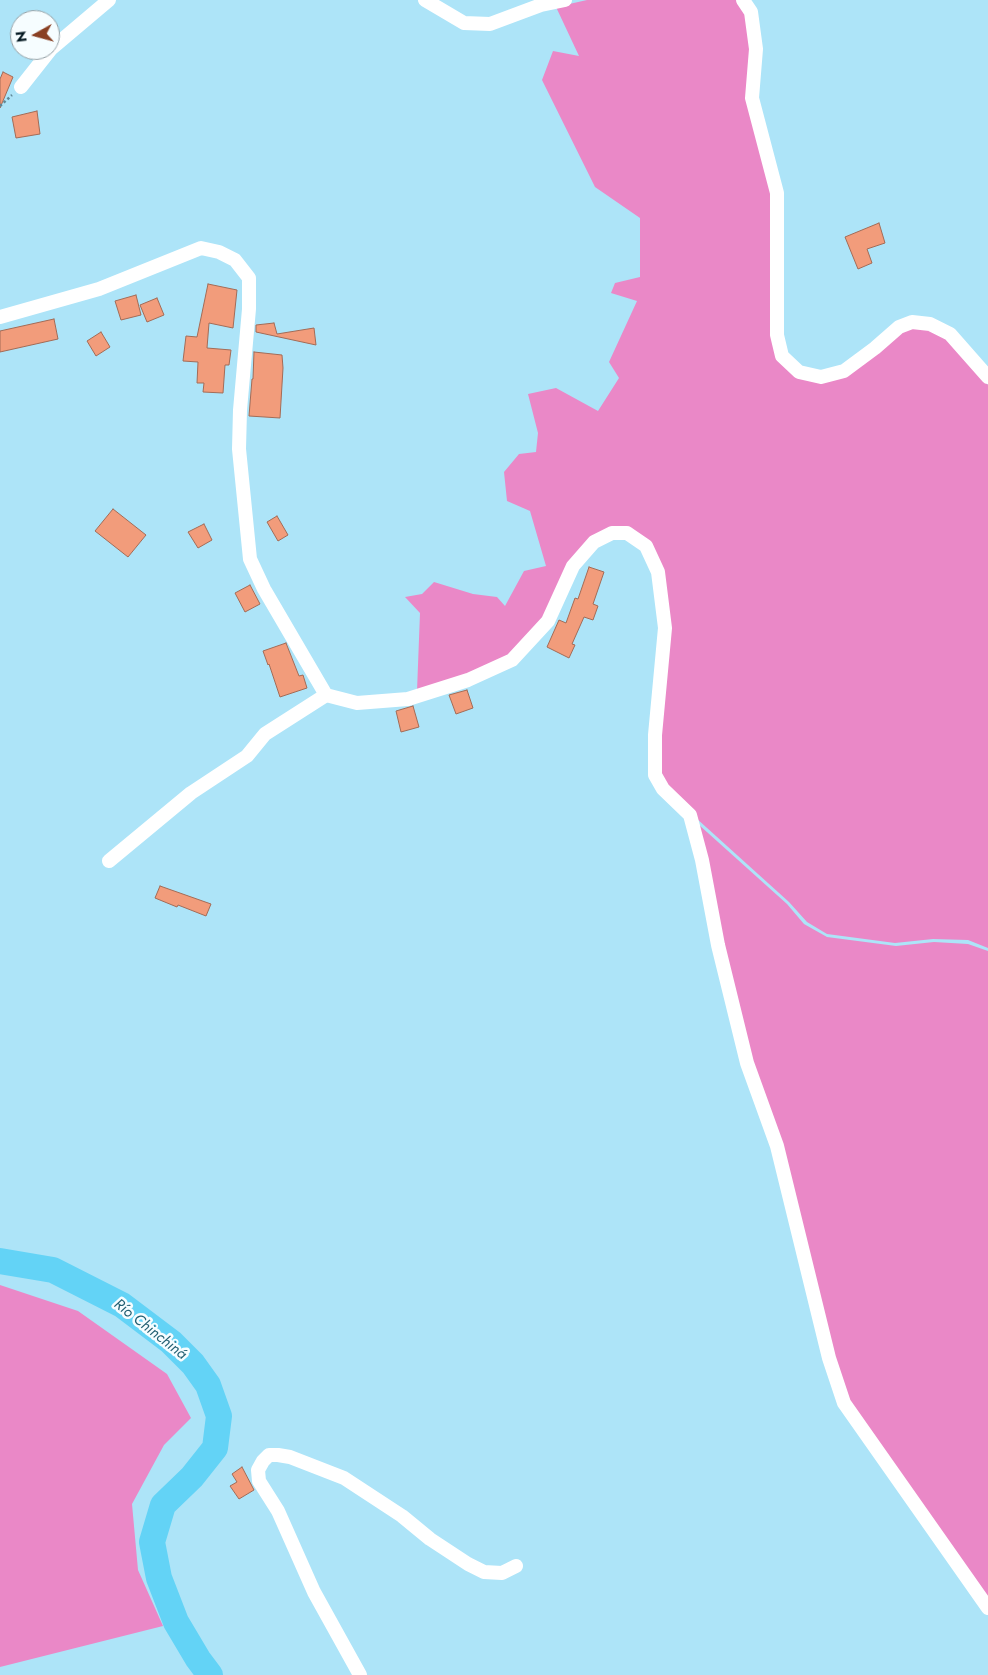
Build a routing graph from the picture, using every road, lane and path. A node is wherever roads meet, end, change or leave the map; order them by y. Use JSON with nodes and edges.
{"nodes":[{"id":1,"x":109,"y":0,"type":"edge"},
{"id":2,"x":425,"y":0,"type":"edge"},
{"id":3,"x":565,"y":0,"type":"edge"},
{"id":4,"x":743,"y":0,"type":"edge"},
{"id":5,"x":21,"y":86,"type":"dead end"},
{"id":6,"x":0,"y":317,"type":"edge"},
{"id":7,"x":988,"y":377,"type":"edge"},
{"id":8,"x":326,"y":695,"type":"junction"},
{"id":9,"x":109,"y":861,"type":"dead end"},
{"id":10,"x":516,"y":1566,"type":"dead end"},
{"id":11,"x":988,"y":1608,"type":"edge"},
{"id":12,"x":360,"y":1675,"type":"edge"}],
"edges":[{"from":1,"to":5,"type":"street"},
{"from":2,"to":3,"type":"street"},
{"from":4,"to":7,"type":"street"},
{"from":6,"to":8,"type":"street"},
{"from":8,"to":9,"type":"street"},
{"from":8,"to":11,"type":"street"},
{"from":10,"to":12,"type":"street"}]}
